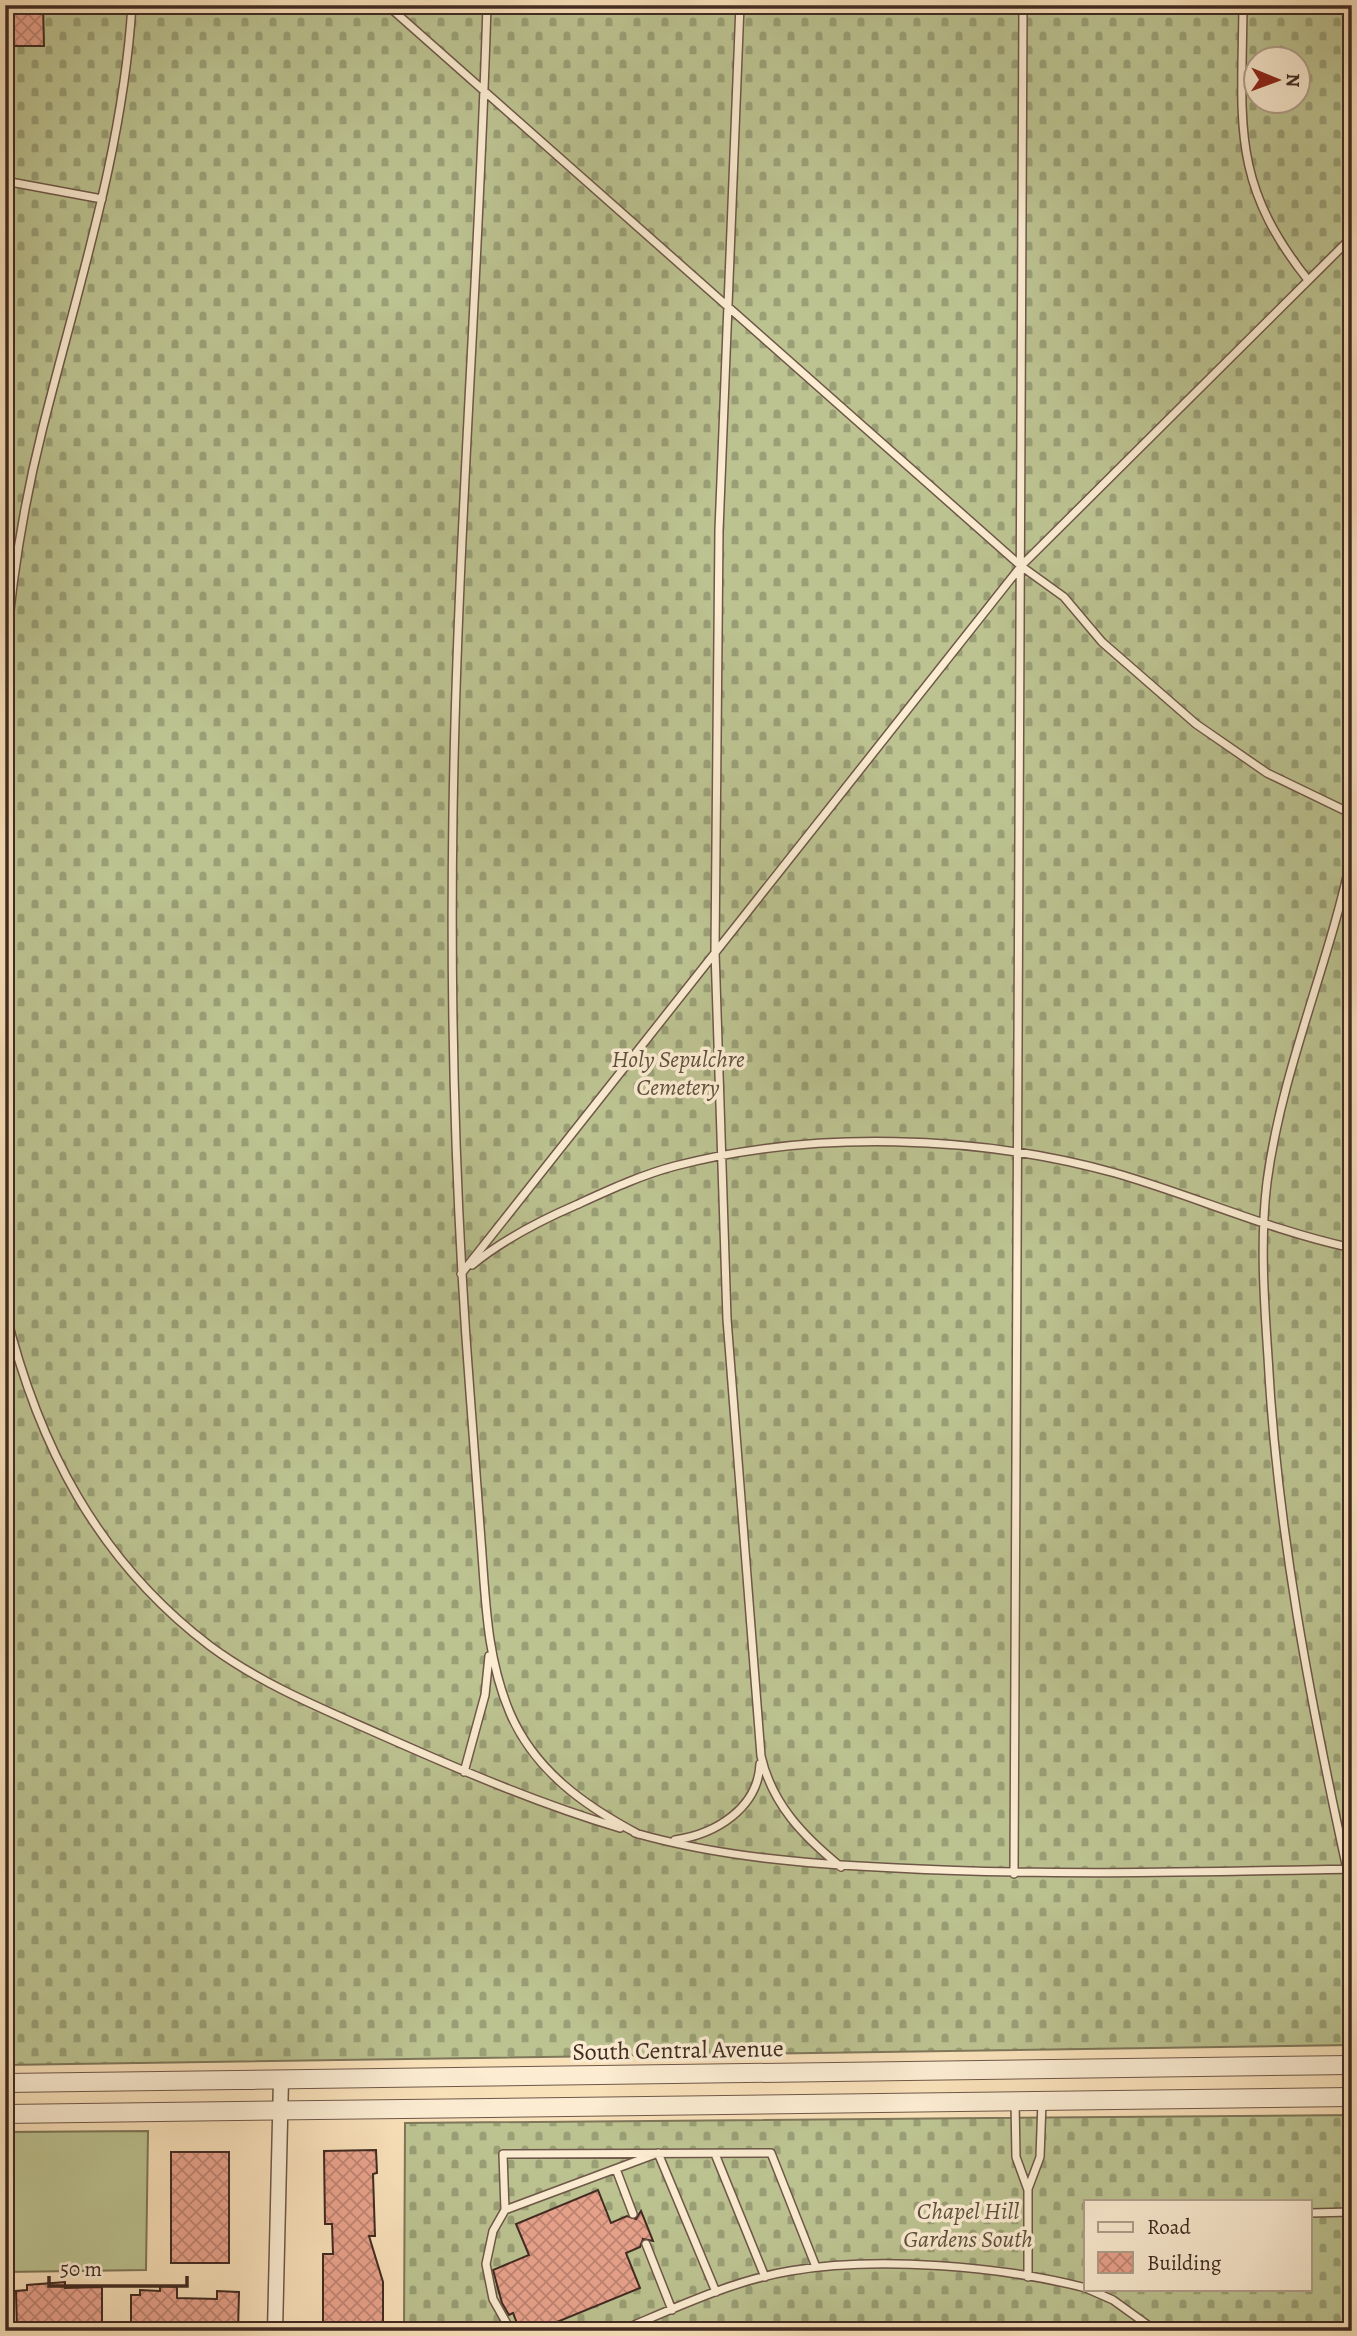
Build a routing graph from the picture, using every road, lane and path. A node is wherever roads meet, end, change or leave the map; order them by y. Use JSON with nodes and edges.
{"nodes":[{"id":1,"x":132,"y":5,"type":"edge"},
{"id":2,"x":387,"y":5,"type":"edge"},
{"id":3,"x":487,"y":5,"type":"edge"},
{"id":4,"x":740,"y":5,"type":"edge"},
{"id":5,"x":1023,"y":5,"type":"edge"},
{"id":6,"x":1243,"y":5,"type":"edge"},
{"id":7,"x":485,"y":90,"type":"junction"},
{"id":8,"x":5,"y":181,"type":"edge"},
{"id":9,"x":102,"y":199,"type":"junction"},
{"id":10,"x":1352,"y":237,"type":"edge"},
{"id":11,"x":1308,"y":281,"type":"junction"},
{"id":12,"x":727,"y":307,"type":"junction"},
{"id":13,"x":1021,"y":566,"type":"junction"},
{"id":14,"x":5,"y":662,"type":"edge"},
{"id":15,"x":1352,"y":814,"type":"edge"},
{"id":16,"x":1352,"y":854,"type":"edge"},
{"id":17,"x":715,"y":951,"type":"junction"},
{"id":18,"x":1018,"y":1151,"type":"junction"},
{"id":19,"x":722,"y":1157,"type":"junction"},
{"id":20,"x":1264,"y":1226,"type":"junction"},
{"id":21,"x":1352,"y":1248,"type":"edge"},
{"id":22,"x":460,"y":1275,"type":"junction"},
{"id":23,"x":5,"y":1310,"type":"edge"},
{"id":24,"x":490,"y":1652,"type":"junction"},
{"id":25,"x":761,"y":1756,"type":"junction"},
{"id":26,"x":464,"y":1772,"type":"junction"},
{"id":27,"x":638,"y":1834,"type":"junction"},
{"id":28,"x":669,"y":1841,"type":"junction"},
{"id":29,"x":841,"y":1867,"type":"junction"},
{"id":30,"x":1350,"y":1869,"type":"edge"},
{"id":31,"x":1014,"y":1874,"type":"junction"},
{"id":32,"x":1352,"y":2065,"type":"edge"},
{"id":33,"x":281,"y":2079,"type":"junction"},
{"id":34,"x":5,"y":2083,"type":"edge"},
{"id":35,"x":1352,"y":2097,"type":"edge"},
{"id":36,"x":1015,"y":2101,"type":"junction"},
{"id":37,"x":1042,"y":2101,"type":"junction"},
{"id":38,"x":280,"y":2111,"type":"junction"},
{"id":39,"x":5,"y":2114,"type":"edge"},
{"id":40,"x":658,"y":2153,"type":"junction"},
{"id":41,"x":715,"y":2154,"type":"junction"},
{"id":42,"x":616,"y":2169,"type":"junction"},
{"id":43,"x":1028,"y":2190,"type":"junction"},
{"id":44,"x":505,"y":2210,"type":"junction"},
{"id":45,"x":1352,"y":2212,"type":"edge"},
{"id":46,"x":1312,"y":2213,"type":"edge"},
{"id":47,"x":633,"y":2214,"type":"dead end"},
{"id":48,"x":646,"y":2244,"type":"dead end"},
{"id":49,"x":816,"y":2267,"type":"junction"},
{"id":50,"x":765,"y":2277,"type":"junction"},
{"id":51,"x":1028,"y":2277,"type":"junction"},
{"id":52,"x":1084,"y":2288,"type":"edge"},
{"id":53,"x":1092,"y":2290,"type":"edge"},
{"id":54,"x":716,"y":2292,"type":"junction"},
{"id":55,"x":672,"y":2310,"type":"junction"},
{"id":56,"x":275,"y":2331,"type":"edge"},
{"id":57,"x":511,"y":2331,"type":"edge"},
{"id":58,"x":620,"y":2331,"type":"edge"},
{"id":59,"x":1156,"y":2331,"type":"edge"}],
"edges":[{"from":1,"to":9,"type":"lane"},
{"from":2,"to":7,"type":"lane"},
{"from":3,"to":7,"type":"lane"},
{"from":4,"to":12,"type":"lane"},
{"from":5,"to":13,"type":"lane"},
{"from":6,"to":11,"type":"lane"},
{"from":7,"to":12,"type":"lane"},
{"from":7,"to":22,"type":"lane"},
{"from":8,"to":9,"type":"lane"},
{"from":9,"to":14,"type":"lane"},
{"from":10,"to":11,"type":"lane"},
{"from":11,"to":13,"type":"lane"},
{"from":12,"to":13,"type":"lane"},
{"from":12,"to":17,"type":"lane"},
{"from":13,"to":15,"type":"lane"},
{"from":13,"to":17,"type":"lane"},
{"from":13,"to":18,"type":"lane"},
{"from":16,"to":20,"type":"lane"},
{"from":17,"to":19,"type":"lane"},
{"from":17,"to":22,"type":"lane"},
{"from":18,"to":19,"type":"lane"},
{"from":18,"to":20,"type":"lane"},
{"from":18,"to":31,"type":"lane"},
{"from":19,"to":22,"type":"lane"},
{"from":19,"to":25,"type":"lane"},
{"from":20,"to":21,"type":"lane"},
{"from":20,"to":30,"type":"lane"},
{"from":22,"to":24,"type":"lane"},
{"from":23,"to":26,"type":"lane"},
{"from":24,"to":26,"type":"lane"},
{"from":24,"to":27,"type":"lane"},
{"from":25,"to":28,"type":"lane"},
{"from":25,"to":29,"type":"lane"},
{"from":26,"to":27,"type":"lane"},
{"from":27,"to":28,"type":"lane"},
{"from":28,"to":29,"type":"lane"},
{"from":29,"to":31,"type":"lane"},
{"from":30,"to":31,"type":"lane"},
{"from":32,"to":33,"type":"street","name":"South Central Avenue"},
{"from":33,"to":34,"type":"street","name":"South Central Avenue"},
{"from":33,"to":38,"type":"street"},
{"from":35,"to":37,"type":"street"},
{"from":36,"to":37,"type":"street"},
{"from":36,"to":38,"type":"street"},
{"from":36,"to":43,"type":"lane"},
{"from":37,"to":43,"type":"lane"},
{"from":38,"to":39,"type":"street"},
{"from":38,"to":56,"type":"street"},
{"from":40,"to":41,"type":"lane"},
{"from":40,"to":42,"type":"lane"},
{"from":40,"to":44,"type":"lane"},
{"from":40,"to":54,"type":"lane"},
{"from":41,"to":49,"type":"lane"},
{"from":41,"to":50,"type":"lane"},
{"from":42,"to":44,"type":"lane"},
{"from":42,"to":47,"type":"lane"},
{"from":43,"to":51,"type":"lane"},
{"from":44,"to":57,"type":"lane"},
{"from":45,"to":46,"type":"lane"},
{"from":48,"to":55,"type":"lane"},
{"from":49,"to":50,"type":"lane"},
{"from":49,"to":51,"type":"lane"},
{"from":50,"to":54,"type":"lane"},
{"from":51,"to":52,"type":"lane"},
{"from":53,"to":59,"type":"lane"},
{"from":54,"to":55,"type":"lane"},
{"from":55,"to":58,"type":"lane"}]}
